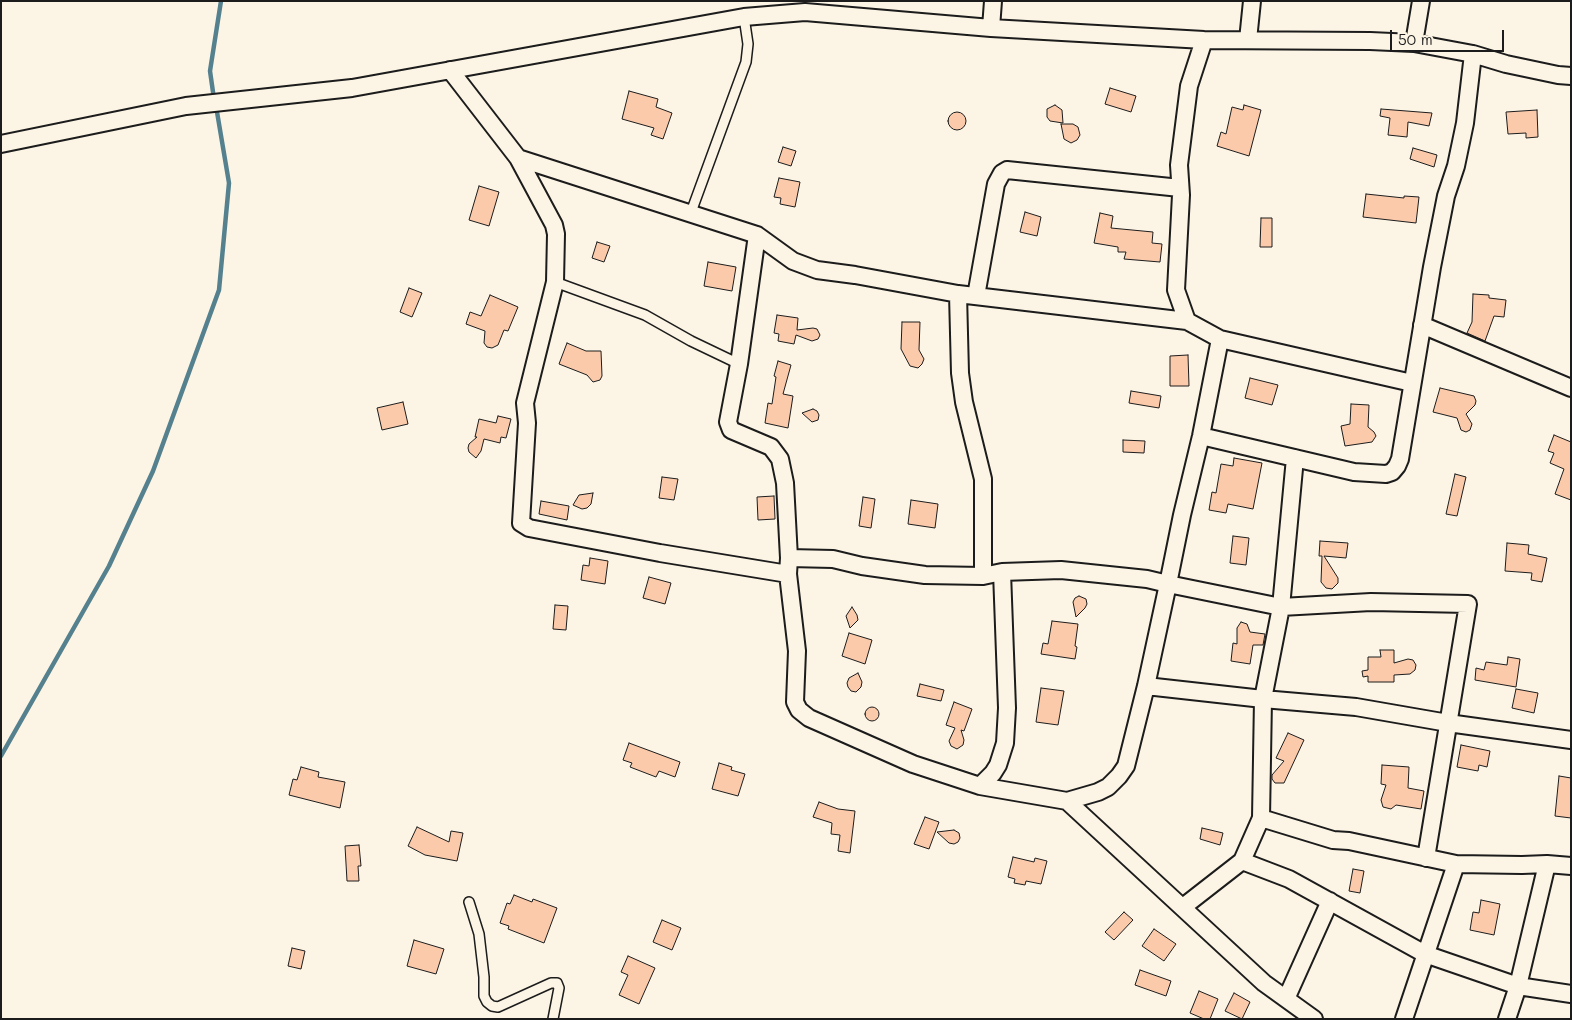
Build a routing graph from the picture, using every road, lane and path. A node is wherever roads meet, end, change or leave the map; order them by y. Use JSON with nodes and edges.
{"nodes":[{"id":1,"x":993,"y":1,"type":"edge"},
{"id":2,"x":1252,"y":1,"type":"edge"},
{"id":3,"x":1421,"y":1,"type":"edge"},
{"id":4,"x":806,"y":7,"type":"edge"},
{"id":5,"x":744,"y":17,"type":"junction"},
{"id":6,"x":991,"y":28,"type":"junction"},
{"id":7,"x":1204,"y":40,"type":"junction"},
{"id":8,"x":1248,"y":40,"type":"junction"},
{"id":9,"x":1414,"y":44,"type":"junction"},
{"id":10,"x":1473,"y":54,"type":"junction"},
{"id":11,"x":450,"y":70,"type":"junction"},
{"id":12,"x":1571,"y":76,"type":"edge"},
{"id":13,"x":1,"y":144,"type":"edge"},
{"id":14,"x":518,"y":158,"type":"junction"},
{"id":15,"x":1180,"y":188,"type":"junction"},
{"id":16,"x":690,"y":214,"type":"junction"},
{"id":17,"x":757,"y":235,"type":"junction"},
{"id":18,"x":555,"y":282,"type":"junction"},
{"id":19,"x":958,"y":294,"type":"junction"},
{"id":20,"x":976,"y":296,"type":"junction"},
{"id":21,"x":1187,"y":321,"type":"junction"},
{"id":22,"x":1422,"y":325,"type":"junction"},
{"id":23,"x":1220,"y":339,"type":"junction"},
{"id":24,"x":738,"y":364,"type":"junction"},
{"id":25,"x":1412,"y":383,"type":"junction"},
{"id":26,"x":1571,"y":388,"type":"edge"},
{"id":27,"x":1201,"y":436,"type":"junction"},
{"id":28,"x":1295,"y":458,"type":"junction"},
{"id":29,"x":789,"y":558,"type":"junction"},
{"id":30,"x":1002,"y":572,"type":"junction"},
{"id":31,"x":788,"y":574,"type":"junction"},
{"id":32,"x":983,"y":576,"type":"junction"},
{"id":33,"x":1168,"y":584,"type":"junction"},
{"id":34,"x":1281,"y":607,"type":"junction"},
{"id":35,"x":1146,"y":686,"type":"junction"},
{"id":36,"x":1263,"y":699,"type":"junction"},
{"id":37,"x":1448,"y":723,"type":"junction"},
{"id":38,"x":1571,"y":740,"type":"edge"},
{"id":39,"x":980,"y":786,"type":"junction"},
{"id":40,"x":1067,"y":801,"type":"junction"},
{"id":41,"x":1261,"y":818,"type":"junction"},
{"id":42,"x":1426,"y":858,"type":"junction"},
{"id":43,"x":1242,"y":861,"type":"junction"},
{"id":44,"x":1456,"y":864,"type":"junction"},
{"id":45,"x":1547,"y":864,"type":"junction"},
{"id":46,"x":1571,"y":866,"type":"edge"},
{"id":47,"x":1330,"y":901,"type":"junction"},
{"id":48,"x":469,"y":902,"type":"dead end"},
{"id":49,"x":1183,"y":908,"type":"junction"},
{"id":50,"x":1425,"y":954,"type":"junction"},
{"id":51,"x":1518,"y":986,"type":"junction"},
{"id":52,"x":1571,"y":994,"type":"edge"},
{"id":53,"x":1286,"y":999,"type":"junction"},
{"id":54,"x":553,"y":1019,"type":"edge"},
{"id":55,"x":1314,"y":1019,"type":"edge"},
{"id":56,"x":1404,"y":1019,"type":"edge"},
{"id":57,"x":1507,"y":1019,"type":"edge"}],
"edges":[{"from":1,"to":6,"type":"street"},
{"from":2,"to":8,"type":"street"},
{"from":3,"to":9,"type":"street"},
{"from":4,"to":5,"type":"street"},
{"from":4,"to":6,"type":"street"},
{"from":5,"to":11,"type":"street"},
{"from":5,"to":16,"type":"lane"},
{"from":6,"to":7,"type":"street"},
{"from":7,"to":8,"type":"street"},
{"from":7,"to":15,"type":"street"},
{"from":8,"to":9,"type":"street"},
{"from":9,"to":10,"type":"street"},
{"from":10,"to":12,"type":"street"},
{"from":10,"to":22,"type":"street"},
{"from":11,"to":13,"type":"street"},
{"from":11,"to":14,"type":"street"},
{"from":14,"to":16,"type":"street"},
{"from":14,"to":18,"type":"street"},
{"from":15,"to":20,"type":"street"},
{"from":15,"to":21,"type":"street"},
{"from":16,"to":17,"type":"street"},
{"from":17,"to":19,"type":"street"},
{"from":17,"to":24,"type":"street"},
{"from":18,"to":24,"type":"lane"},
{"from":18,"to":31,"type":"street"},
{"from":19,"to":20,"type":"street"},
{"from":19,"to":32,"type":"street"},
{"from":20,"to":21,"type":"street"},
{"from":21,"to":23,"type":"street"},
{"from":22,"to":25,"type":"street"},
{"from":22,"to":26,"type":"street"},
{"from":23,"to":25,"type":"street"},
{"from":23,"to":27,"type":"street"},
{"from":24,"to":29,"type":"street"},
{"from":25,"to":28,"type":"street"},
{"from":27,"to":28,"type":"street"},
{"from":27,"to":33,"type":"street"},
{"from":28,"to":34,"type":"street"},
{"from":29,"to":31,"type":"street"},
{"from":29,"to":32,"type":"street"},
{"from":30,"to":32,"type":"street"},
{"from":30,"to":33,"type":"street"},
{"from":30,"to":39,"type":"street"},
{"from":31,"to":39,"type":"street"},
{"from":33,"to":34,"type":"street"},
{"from":33,"to":35,"type":"street"},
{"from":34,"to":36,"type":"street"},
{"from":34,"to":37,"type":"street"},
{"from":35,"to":36,"type":"street"},
{"from":35,"to":40,"type":"street"},
{"from":36,"to":37,"type":"street"},
{"from":36,"to":41,"type":"street"},
{"from":37,"to":38,"type":"street"},
{"from":37,"to":42,"type":"street"},
{"from":39,"to":40,"type":"street"},
{"from":40,"to":49,"type":"street"},
{"from":41,"to":42,"type":"street"},
{"from":41,"to":43,"type":"street"},
{"from":42,"to":44,"type":"street"},
{"from":43,"to":47,"type":"street"},
{"from":43,"to":49,"type":"street"},
{"from":44,"to":45,"type":"street"},
{"from":44,"to":50,"type":"street"},
{"from":45,"to":46,"type":"street"},
{"from":45,"to":51,"type":"street"},
{"from":47,"to":50,"type":"street"},
{"from":47,"to":53,"type":"street"},
{"from":48,"to":54,"type":"lane"},
{"from":49,"to":53,"type":"street"},
{"from":50,"to":51,"type":"street"},
{"from":50,"to":56,"type":"street"},
{"from":51,"to":52,"type":"street"},
{"from":51,"to":57,"type":"street"},
{"from":53,"to":55,"type":"street"}]}
